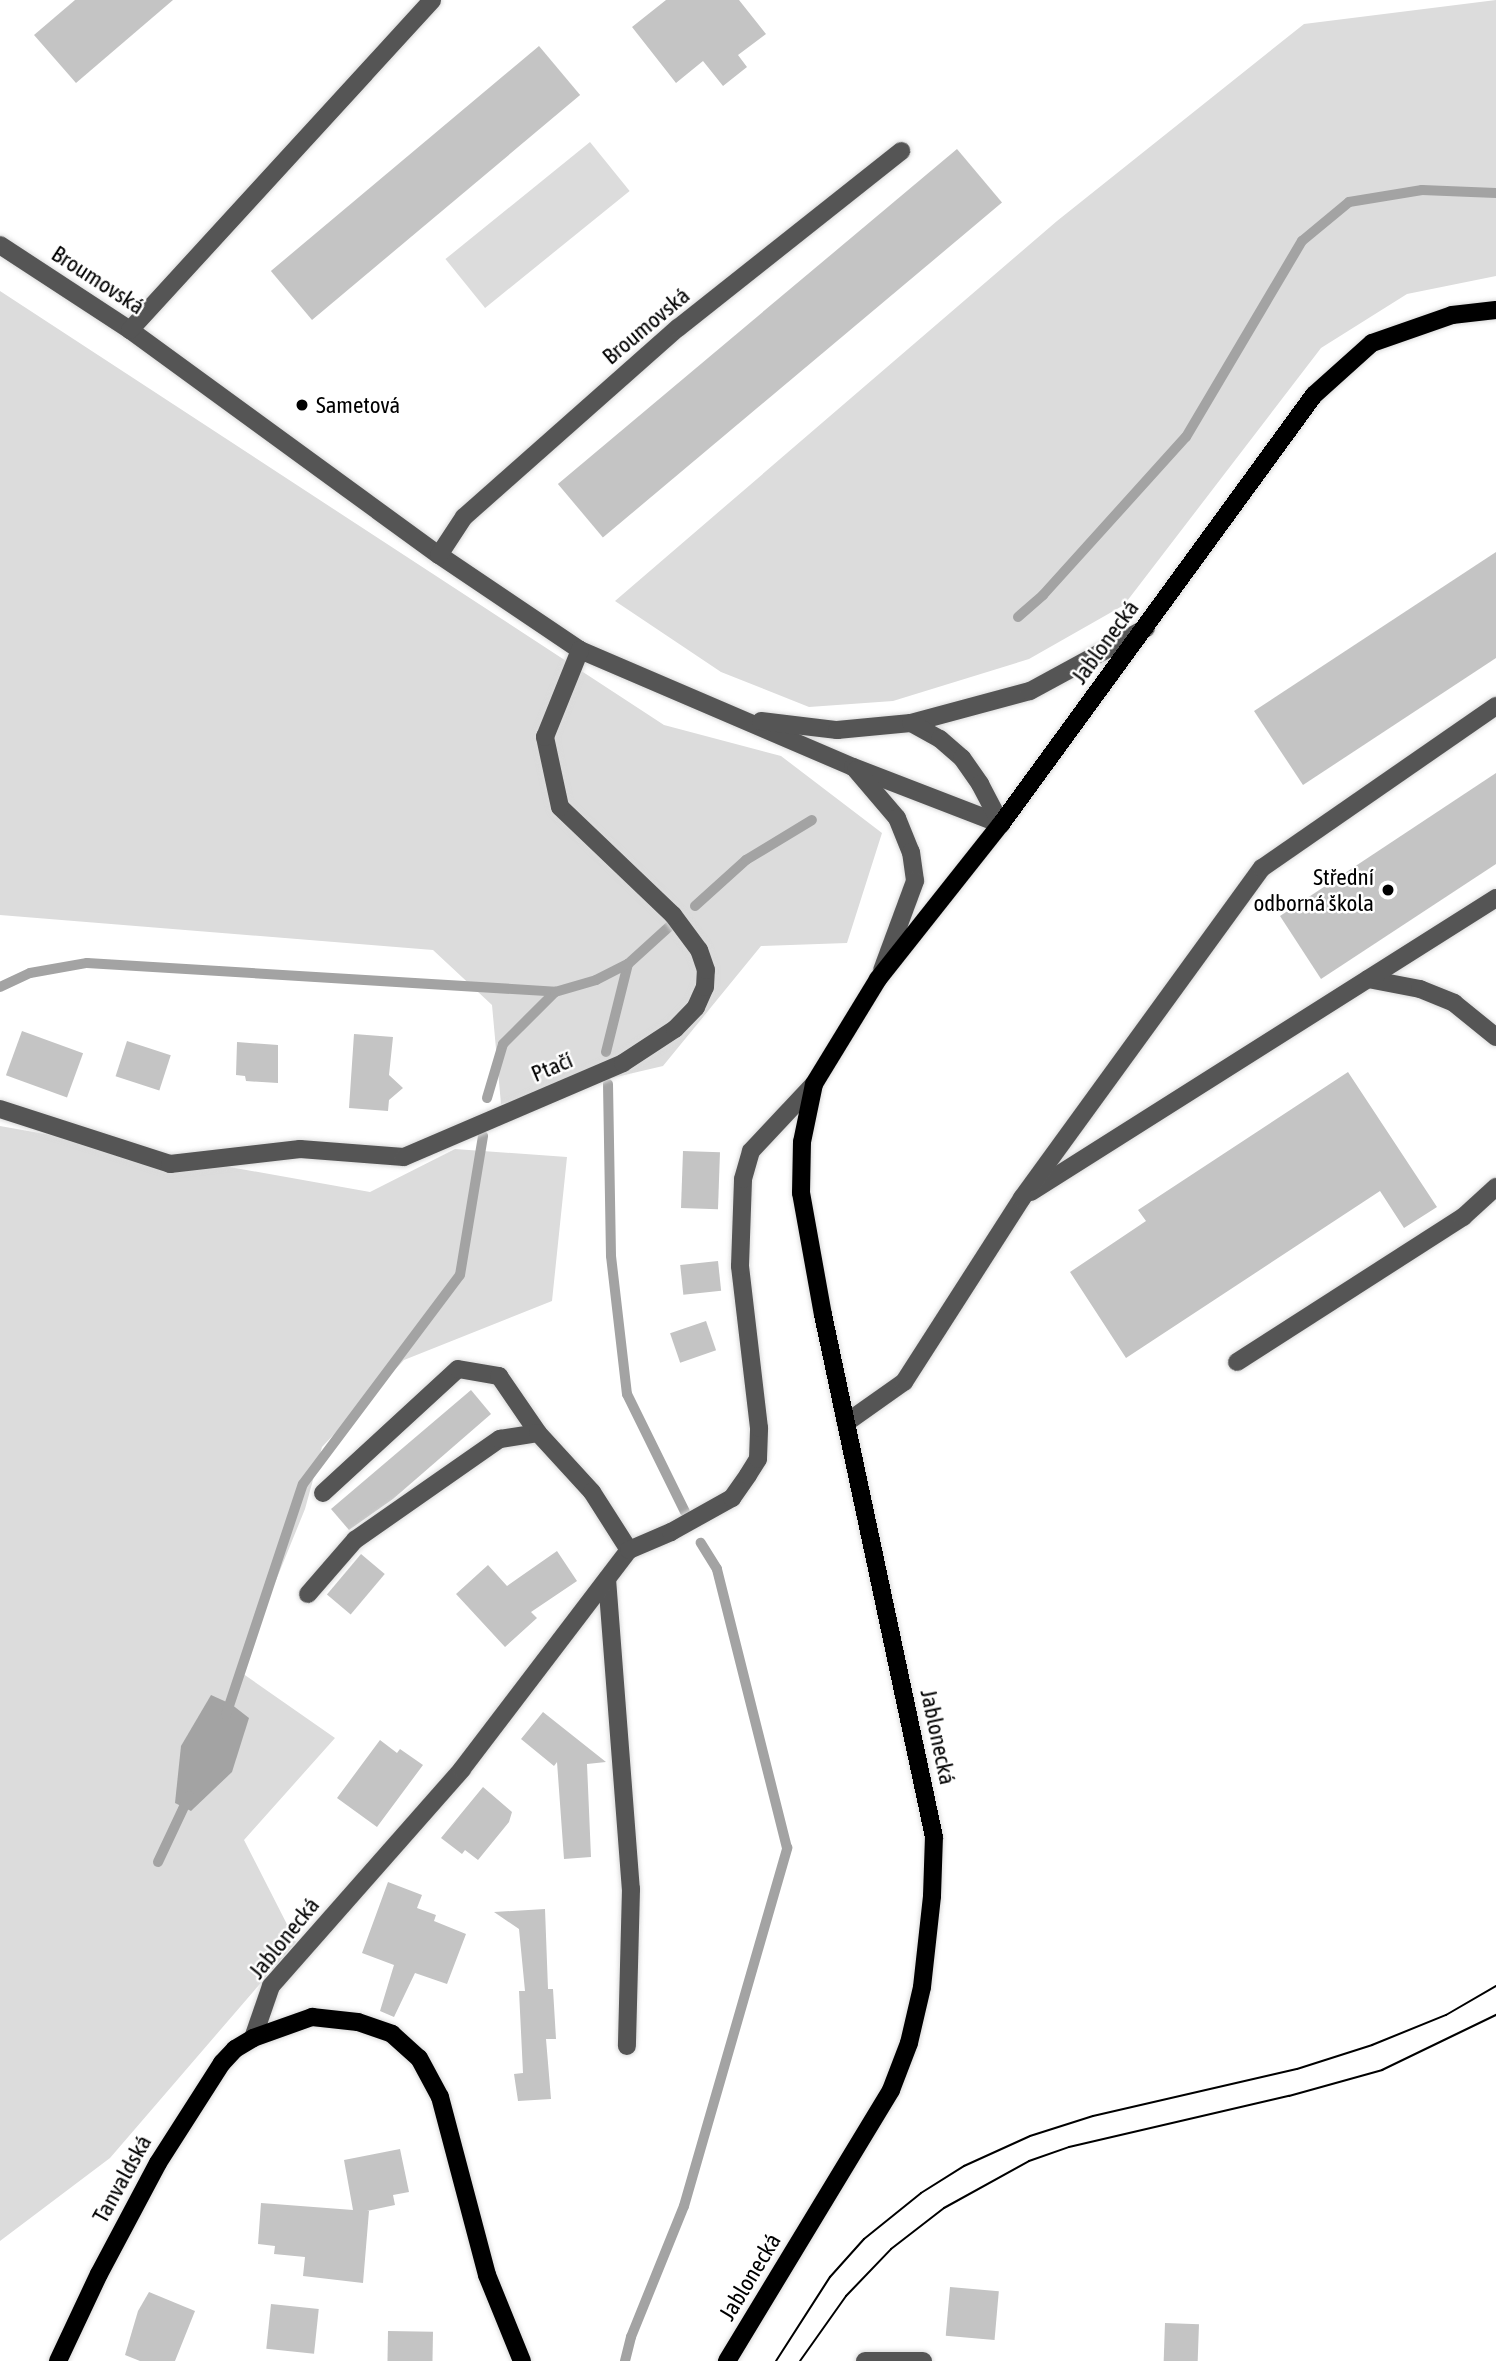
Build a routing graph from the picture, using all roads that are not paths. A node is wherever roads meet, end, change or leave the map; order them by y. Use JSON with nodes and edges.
{"nodes":[{"id":1,"x":432,"y":0,"type":"edge"},
{"id":2,"x":901,"y":151,"type":"dead end"},
{"id":3,"x":0,"y":246,"type":"edge"},
{"id":4,"x":1496,"y":310,"type":"edge"},
{"id":5,"x":130,"y":330,"type":"junction"},
{"id":6,"x":439,"y":555,"type":"junction"},
{"id":7,"x":1146,"y":628,"type":"junction"},
{"id":8,"x":580,"y":650,"type":"junction"},
{"id":9,"x":1496,"y":706,"type":"edge"},
{"id":10,"x":743,"y":719,"type":"junction"},
{"id":11,"x":911,"y":723,"type":"junction"},
{"id":12,"x":853,"y":767,"type":"junction"},
{"id":13,"x":1001,"y":824,"type":"junction"},
{"id":14,"x":1496,"y":898,"type":"edge"},
{"id":15,"x":878,"y":979,"type":"junction"},
{"id":16,"x":1368,"y":979,"type":"junction"},
{"id":17,"x":1496,"y":1037,"type":"edge"},
{"id":18,"x":814,"y":1084,"type":"junction"},
{"id":19,"x":0,"y":1109,"type":"edge"},
{"id":20,"x":1496,"y":1187,"type":"edge"},
{"id":21,"x":1022,"y":1198,"type":"junction"},
{"id":22,"x":1237,"y":1362,"type":"dead end"},
{"id":23,"x":846,"y":1423,"type":"junction"},
{"id":24,"x":538,"y":1433,"type":"junction"},
{"id":25,"x":323,"y":1493,"type":"dead end"},
{"id":26,"x":629,"y":1550,"type":"junction"},
{"id":27,"x":607,"y":1579,"type":"junction"},
{"id":28,"x":308,"y":1594,"type":"dead end"},
{"id":29,"x":253,"y":2038,"type":"junction"},
{"id":30,"x":627,"y":2046,"type":"dead end"},
{"id":31,"x":58,"y":2361,"type":"edge"},
{"id":32,"x":522,"y":2361,"type":"edge"},
{"id":33,"x":727,"y":2361,"type":"edge"},
{"id":34,"x":865,"y":2361,"type":"edge"},
{"id":35,"x":923,"y":2361,"type":"edge"}],
"edges":[{"from":1,"to":5,"type":"street"},
{"from":2,"to":6,"type":"street","name":"Broumovská"},
{"from":3,"to":5,"type":"street","name":"Broumovská"},
{"from":4,"to":7,"type":"main road","name":"Jablonecká"},
{"from":5,"to":6,"type":"street","name":"Broumovská"},
{"from":6,"to":8,"type":"street","name":"Broumovská"},
{"from":7,"to":11,"type":"street","name":"Broumovská"},
{"from":7,"to":13,"type":"main road","name":"Jablonecká"},
{"from":8,"to":10,"type":"street","name":"Broumovská"},
{"from":8,"to":19,"type":"street","name":"Ptačí"},
{"from":9,"to":21,"type":"street"},
{"from":10,"to":11,"type":"street","name":"Broumovská"},
{"from":10,"to":12,"type":"street","name":"Broumovská"},
{"from":11,"to":13,"type":"street"},
{"from":12,"to":13,"type":"street","name":"Broumovská"},
{"from":12,"to":15,"type":"street","name":"Broumovská"},
{"from":13,"to":15,"type":"main road","name":"Jablonecká"},
{"from":14,"to":16,"type":"street"},
{"from":15,"to":18,"type":"main road","name":"Jablonecká"},
{"from":16,"to":17,"type":"street"},
{"from":16,"to":21,"type":"street"},
{"from":18,"to":23,"type":"main road","name":"Jablonecká"},
{"from":18,"to":26,"type":"street","name":"Jablonecká"},
{"from":20,"to":22,"type":"street"},
{"from":21,"to":23,"type":"street"},
{"from":23,"to":33,"type":"main road","name":"Jablonecká"},
{"from":24,"to":25,"type":"street"},
{"from":24,"to":26,"type":"street"},
{"from":24,"to":28,"type":"street"},
{"from":26,"to":27,"type":"street","name":"Jablonecká"},
{"from":27,"to":29,"type":"street","name":"Jablonecká"},
{"from":27,"to":30,"type":"street"},
{"from":29,"to":31,"type":"main road","name":"Tanvaldská"},
{"from":29,"to":32,"type":"main road"},
{"from":34,"to":35,"type":"street"}]}
